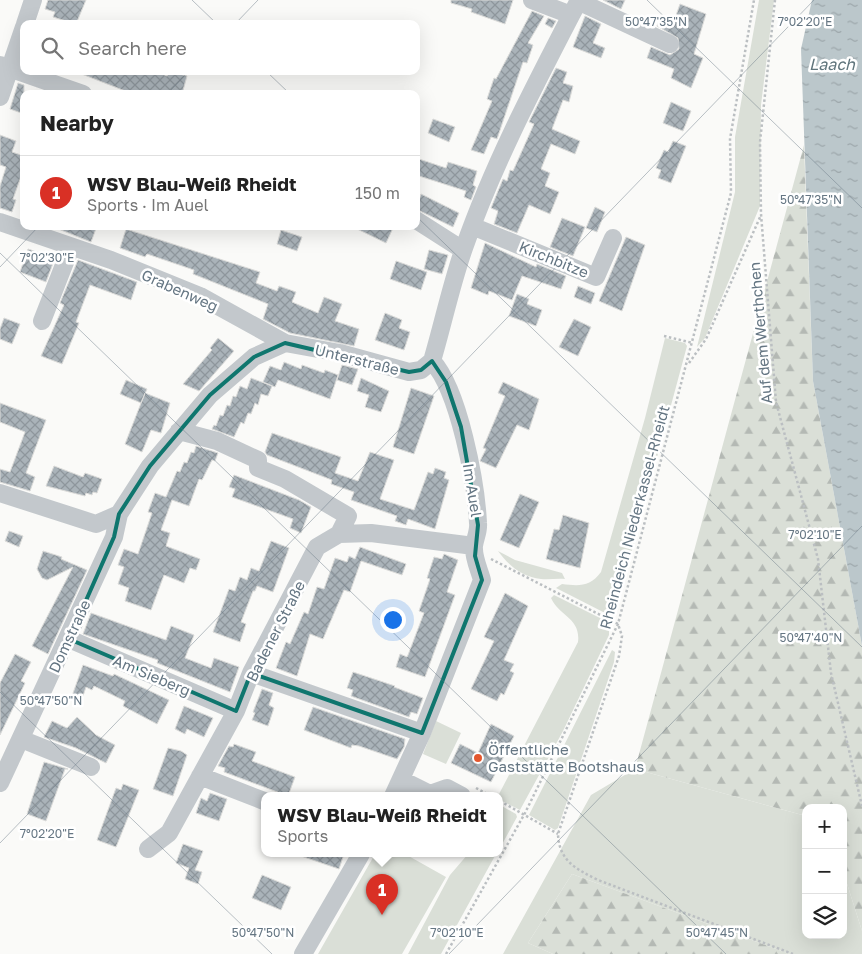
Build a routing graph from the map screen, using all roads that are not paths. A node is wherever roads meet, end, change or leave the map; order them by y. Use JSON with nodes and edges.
{"nodes":[{"id":1,"x":33,"y":0,"type":"edge"},
{"id":2,"x":532,"y":0,"type":"edge"},
{"id":3,"x":576,"y":5,"type":"edge"},
{"id":4,"x":26,"y":20,"type":"edge"},
{"id":5,"x":20,"y":34,"type":"edge"},
{"id":6,"x":670,"y":44,"type":"dead end"},
{"id":7,"x":5,"y":66,"type":"edge"},
{"id":8,"x":20,"y":71,"type":"edge"},
{"id":9,"x":30,"y":75,"type":"edge"},
{"id":10,"x":72,"y":90,"type":"edge"},
{"id":11,"x":0,"y":97,"type":"edge"},
{"id":12,"x":0,"y":222,"type":"edge"},
{"id":13,"x":420,"y":223,"type":"edge"},
{"id":14,"x":472,"y":226,"type":"junction"},
{"id":15,"x":20,"y":229,"type":"edge"},
{"id":16,"x":23,"y":230,"type":"edge"},
{"id":17,"x":613,"y":238,"type":"dead end"},
{"id":18,"x":71,"y":247,"type":"junction"},
{"id":19,"x":463,"y":250,"type":"junction"},
{"id":20,"x":42,"y":320,"type":"dead end"},
{"id":21,"x":285,"y":343,"type":"junction"},
{"id":22,"x":432,"y":361,"type":"junction"},
{"id":23,"x":179,"y":431,"type":"junction"},
{"id":24,"x":0,"y":493,"type":"edge"},
{"id":25,"x":120,"y":514,"type":"junction"},
{"id":26,"x":339,"y":534,"type":"junction"},
{"id":27,"x":474,"y":546,"type":"junction"},
{"id":28,"x":69,"y":639,"type":"junction"},
{"id":29,"x":252,"y":673,"type":"junction"},
{"id":30,"x":236,"y":711,"type":"junction"},
{"id":31,"x":422,"y":733,"type":"junction"},
{"id":32,"x":21,"y":739,"type":"junction"},
{"id":33,"x":91,"y":767,"type":"dead end"},
{"id":34,"x":200,"y":776,"type":"junction"},
{"id":35,"x":402,"y":780,"type":"junction"},
{"id":36,"x":0,"y":784,"type":"edge"},
{"id":37,"x":395,"y":792,"type":"edge"},
{"id":38,"x":426,"y":792,"type":"edge"},
{"id":39,"x":436,"y":792,"type":"edge"},
{"id":40,"x":454,"y":792,"type":"edge"},
{"id":41,"x":261,"y":800,"type":"edge"},
{"id":42,"x":148,"y":849,"type":"dead end"},
{"id":43,"x":358,"y":857,"type":"edge"},
{"id":44,"x":303,"y":954,"type":"edge"}],
"edges":[{"from":1,"to":4,"type":"street"},
{"from":2,"to":3,"type":"street"},
{"from":3,"to":6,"type":"street"},
{"from":3,"to":14,"type":"street"},
{"from":5,"to":7,"type":"street"},
{"from":7,"to":8,"type":"street"},
{"from":7,"to":11,"type":"street"},
{"from":9,"to":10,"type":"street"},
{"from":12,"to":15,"type":"street","name":"Grabenweg"},
{"from":13,"to":19,"type":"street"},
{"from":14,"to":17,"type":"street","name":"Kirchbitze"},
{"from":14,"to":19,"type":"street"},
{"from":16,"to":18,"type":"street","name":"Grabenweg"},
{"from":18,"to":20,"type":"street"},
{"from":18,"to":21,"type":"street","name":"Grabenweg"},
{"from":19,"to":22,"type":"street"},
{"from":21,"to":22,"type":"street","name":"Unterstraße"},
{"from":21,"to":23,"type":"street"},
{"from":22,"to":27,"type":"street","name":"Im Auel"},
{"from":23,"to":25,"type":"street"},
{"from":23,"to":26,"type":"street"},
{"from":24,"to":25,"type":"street"},
{"from":25,"to":28,"type":"street","name":"Domstraße"},
{"from":26,"to":27,"type":"street","name":"Badener Straße"},
{"from":26,"to":29,"type":"street","name":"Badener Straße"},
{"from":27,"to":31,"type":"street","name":"Im Auel"},
{"from":28,"to":30,"type":"street","name":"Am Sieberg"},
{"from":28,"to":32,"type":"street","name":"Domstraße"},
{"from":29,"to":30,"type":"street","name":"Badener Straße"},
{"from":29,"to":31,"type":"street"},
{"from":30,"to":34,"type":"street","name":"Badener Straße"},
{"from":31,"to":35,"type":"street","name":"Im Auel"},
{"from":32,"to":33,"type":"street"},
{"from":32,"to":36,"type":"street","name":"Domstraße"},
{"from":34,"to":41,"type":"street"},
{"from":34,"to":42,"type":"street","name":"Badener Straße"},
{"from":35,"to":37,"type":"street","name":"Im Auel"},
{"from":35,"to":38,"type":"street"},
{"from":39,"to":40,"type":"street"},
{"from":43,"to":44,"type":"street"}]}
